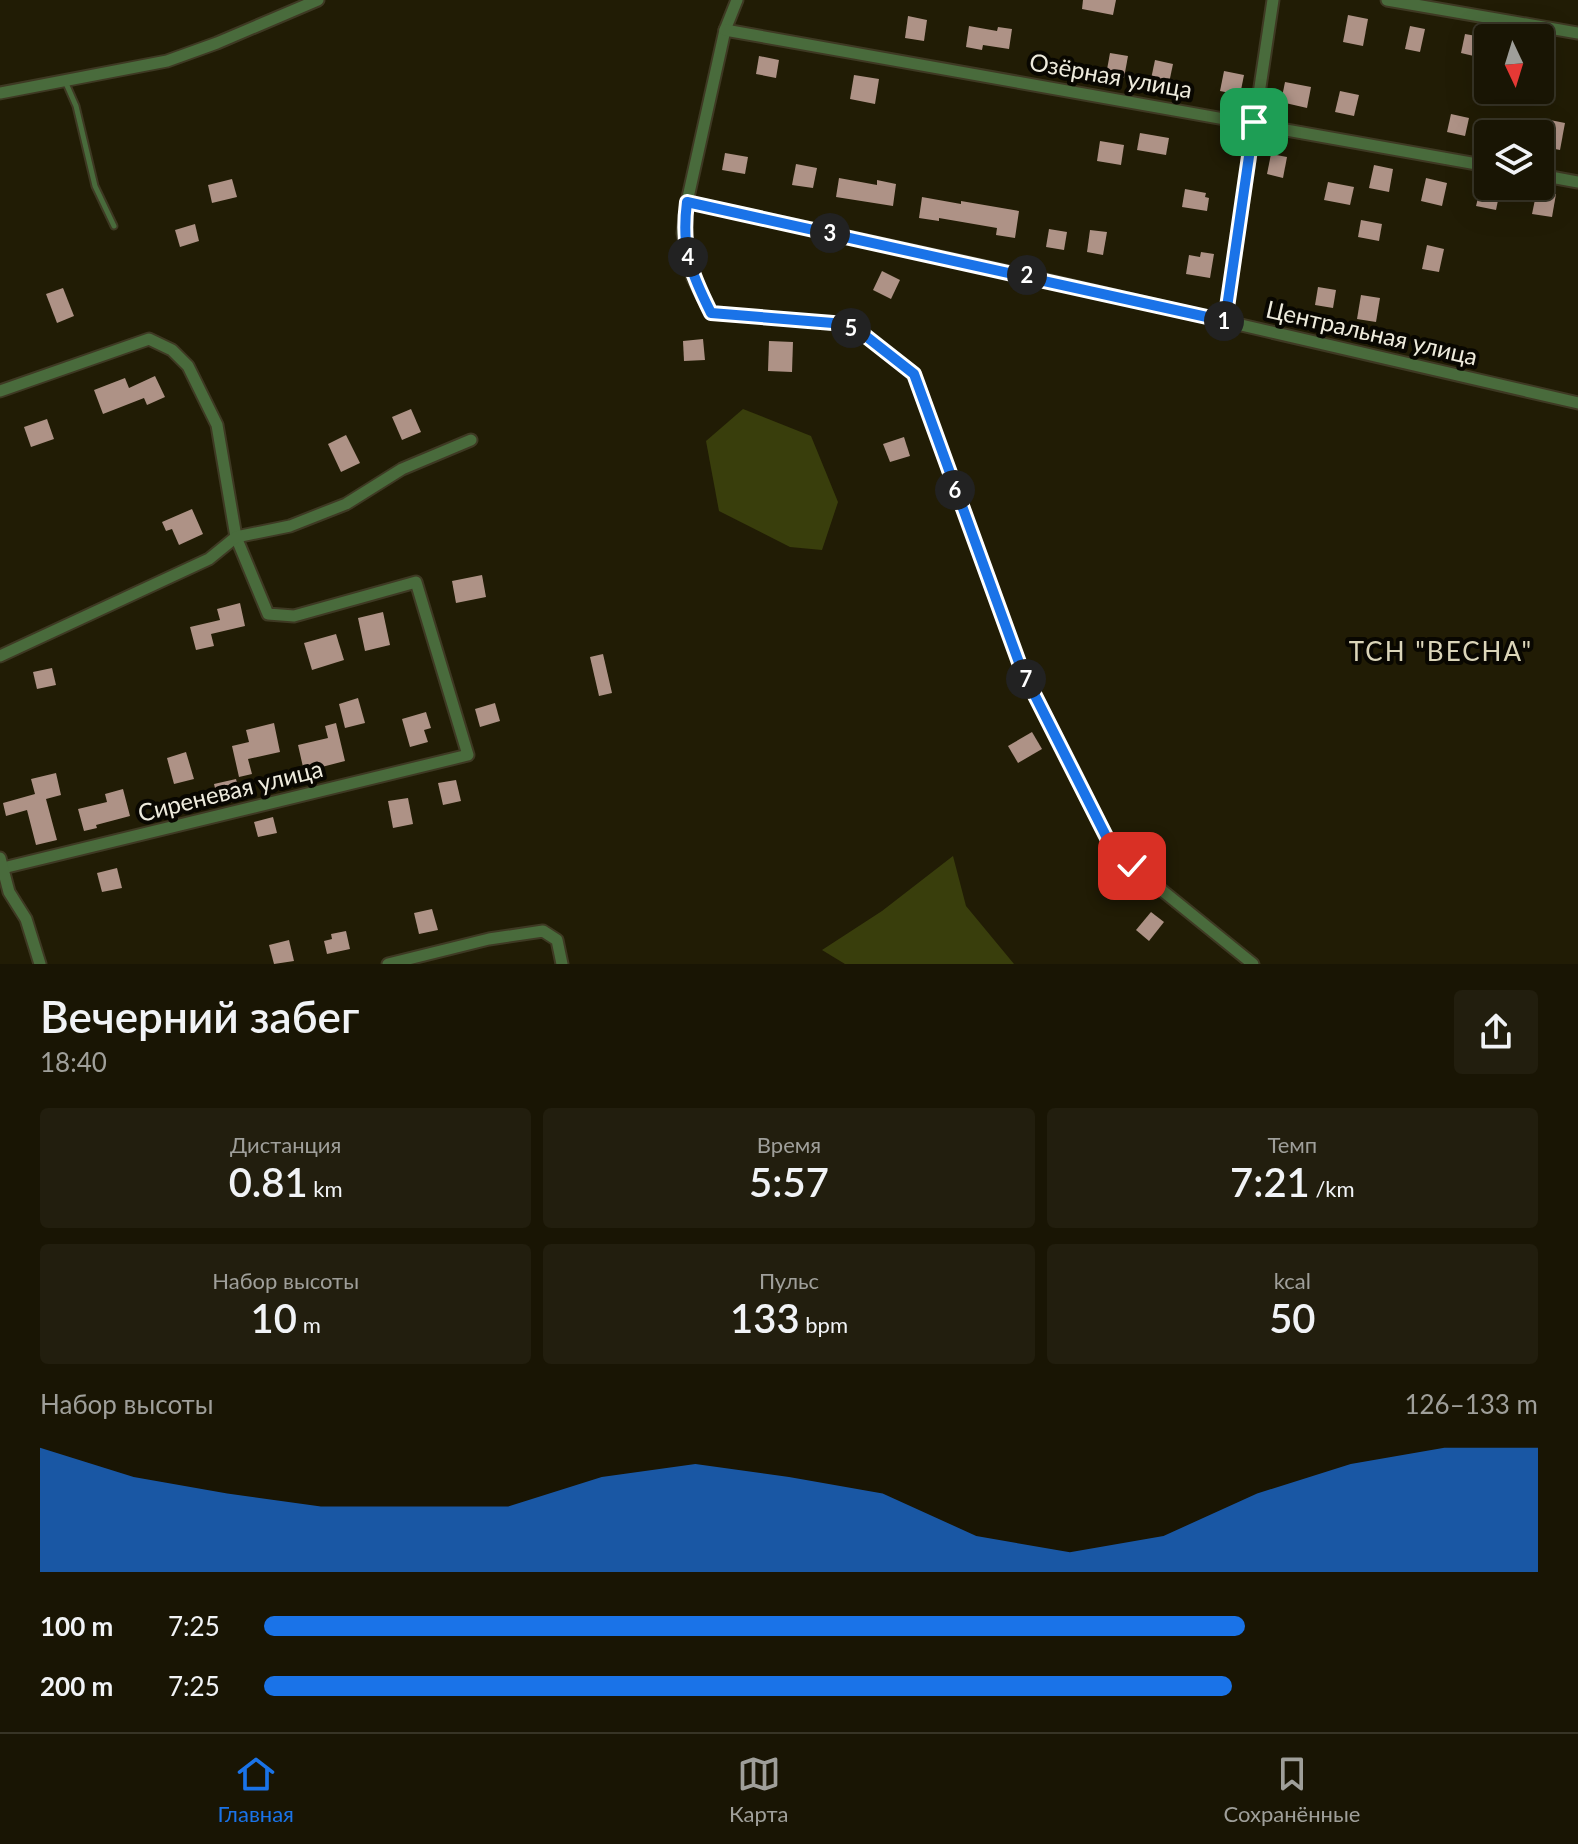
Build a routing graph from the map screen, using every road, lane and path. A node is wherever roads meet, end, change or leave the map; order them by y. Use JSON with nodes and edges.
{"nodes":[{"id":1,"x":318,"y":0,"type":"edge"},
{"id":2,"x":737,"y":0,"type":"edge"},
{"id":3,"x":1273,"y":0,"type":"edge"},
{"id":4,"x":1387,"y":0,"type":"edge"},
{"id":5,"x":725,"y":30,"type":"junction"},
{"id":6,"x":1578,"y":33,"type":"edge"},
{"id":7,"x":65,"y":81,"type":"junction"},
{"id":8,"x":0,"y":93,"type":"edge"},
{"id":9,"x":1254,"y":122,"type":"junction"},
{"id":10,"x":1474,"y":163,"type":"edge"},
{"id":11,"x":1554,"y":178,"type":"edge"},
{"id":12,"x":1578,"y":182,"type":"edge"},
{"id":13,"x":687,"y":202,"type":"junction"},
{"id":14,"x":114,"y":226,"type":"dead end"},
{"id":15,"x":1225,"y":321,"type":"junction"},
{"id":16,"x":0,"y":391,"type":"edge"},
{"id":17,"x":1578,"y":403,"type":"edge"},
{"id":18,"x":471,"y":440,"type":"dead end"},
{"id":19,"x":236,"y":537,"type":"junction"},
{"id":20,"x":0,"y":656,"type":"edge"},
{"id":21,"x":1,"y":863,"type":"edge"},
{"id":22,"x":40,"y":964,"type":"edge"},
{"id":23,"x":388,"y":964,"type":"edge"},
{"id":24,"x":562,"y":964,"type":"edge"},
{"id":25,"x":1253,"y":964,"type":"edge"}],
"edges":[{"from":1,"to":7,"type":"street"},
{"from":2,"to":5,"type":"street"},
{"from":3,"to":9,"type":"street"},
{"from":4,"to":6,"type":"street"},
{"from":5,"to":9,"type":"street","name":"Озёрная улица"},
{"from":5,"to":13,"type":"street"},
{"from":7,"to":8,"type":"street"},
{"from":7,"to":14,"type":"lane"},
{"from":9,"to":10,"type":"street","name":"Озёрная улица"},
{"from":9,"to":15,"type":"street"},
{"from":11,"to":12,"type":"street"},
{"from":13,"to":15,"type":"street","name":"Центральная улица"},
{"from":13,"to":25,"type":"street"},
{"from":15,"to":17,"type":"street","name":"Центральная улица"},
{"from":16,"to":19,"type":"street"},
{"from":18,"to":19,"type":"street"},
{"from":19,"to":20,"type":"street"},
{"from":19,"to":21,"type":"street","name":"Сиреневая улица"},
{"from":21,"to":22,"type":"street"},
{"from":23,"to":24,"type":"street"}]}
